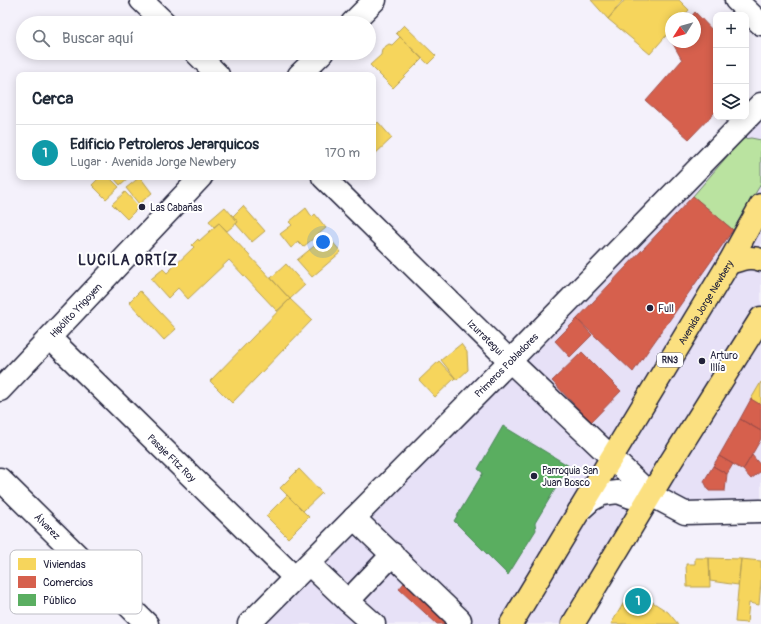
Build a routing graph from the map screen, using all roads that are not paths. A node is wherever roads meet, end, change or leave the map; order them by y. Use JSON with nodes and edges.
{"nodes":[{"id":1,"x":141,"y":0,"type":"edge"},
{"id":2,"x":375,"y":0,"type":"edge"},
{"id":3,"x":736,"y":0,"type":"edge"},
{"id":4,"x":158,"y":16,"type":"edge"},
{"id":5,"x":359,"y":16,"type":"edge"},
{"id":6,"x":761,"y":24,"type":"edge"},
{"id":7,"x":203,"y":60,"type":"edge"},
{"id":8,"x":315,"y":60,"type":"edge"},
{"id":9,"x":215,"y":72,"type":"edge"},
{"id":10,"x":303,"y":72,"type":"edge"},
{"id":11,"x":761,"y":104,"type":"edge"},
{"id":12,"x":198,"y":180,"type":"edge"},
{"id":13,"x":326,"y":180,"type":"edge"},
{"id":14,"x":761,"y":205,"type":"edge"},
{"id":15,"x":761,"y":260,"type":"edge"},
{"id":16,"x":729,"y":263,"type":"junction"},
{"id":17,"x":761,"y":318,"type":"edge"},
{"id":18,"x":50,"y":338,"type":"junction"},
{"id":19,"x":510,"y":360,"type":"junction"},
{"id":20,"x":0,"y":390,"type":"edge"},
{"id":21,"x":612,"y":458,"type":"junction"},
{"id":22,"x":0,"y":479,"type":"edge"},
{"id":23,"x":651,"y":495,"type":"junction"},
{"id":24,"x":761,"y":510,"type":"edge"},
{"id":25,"x":577,"y":514,"type":"junction"},
{"id":26,"x":354,"y":518,"type":"junction"},
{"id":27,"x":72,"y":550,"type":"edge"},
{"id":28,"x":393,"y":554,"type":"junction"},
{"id":29,"x":302,"y":571,"type":"junction"},
{"id":30,"x":348,"y":602,"type":"junction"},
{"id":31,"x":137,"y":614,"type":"edge"},
{"id":32,"x":147,"y":624,"type":"edge"},
{"id":33,"x":249,"y":624,"type":"edge"},
{"id":34,"x":374,"y":624,"type":"edge"},
{"id":35,"x":456,"y":624,"type":"edge"},
{"id":36,"x":511,"y":624,"type":"edge"},
{"id":37,"x":573,"y":624,"type":"edge"}],
"edges":[{"from":1,"to":4,"type":"street"},
{"from":2,"to":5,"type":"street"},
{"from":3,"to":6,"type":"street"},
{"from":7,"to":9,"type":"street"},
{"from":8,"to":10,"type":"street"},
{"from":11,"to":19,"type":"street","name":"Primeros Pobladores"},
{"from":12,"to":18,"type":"street","name":"Hipólito Yrigoyen"},
{"from":13,"to":19,"type":"street","name":"Izurrategui"},
{"from":14,"to":16,"type":"highway","name":"Avenida Jorge Newbery","number":"RN3"},
{"from":15,"to":16,"type":"highway"},
{"from":16,"to":21,"type":"highway","name":"Avenida Jorge Newbery","number":"RN3"},
{"from":17,"to":23,"type":"highway"},
{"from":18,"to":20,"type":"street","name":"Hipólito Yrigoyen"},
{"from":18,"to":29,"type":"street","name":"Pasaje Fitz Roy"},
{"from":19,"to":21,"type":"street","name":"Izurrategui"},
{"from":19,"to":26,"type":"street","name":"Primeros Pobladores"},
{"from":21,"to":23,"type":"street","name":"Izurrategui"},
{"from":21,"to":25,"type":"highway","name":"Avenida Jorge Newbery","number":"RN3"},
{"from":22,"to":27,"type":"street","name":"Álvarez"},
{"from":23,"to":24,"type":"street","name":"Izurrategui"},
{"from":23,"to":25,"type":"street"},
{"from":23,"to":37,"type":"highway"},
{"from":25,"to":36,"type":"highway","name":"Avenida Jorge Newbery","number":"RN3"},
{"from":26,"to":28,"type":"street"},
{"from":26,"to":29,"type":"street","name":"Primeros Pobladores"},
{"from":28,"to":30,"type":"street"},
{"from":28,"to":35,"type":"street"},
{"from":29,"to":30,"type":"street","name":"Pasaje Fitz Roy"},
{"from":29,"to":33,"type":"street","name":"Primeros Pobladores"},
{"from":30,"to":34,"type":"street","name":"Pasaje Fitz Roy"},
{"from":31,"to":32,"type":"street","name":"Álvarez"}]}
